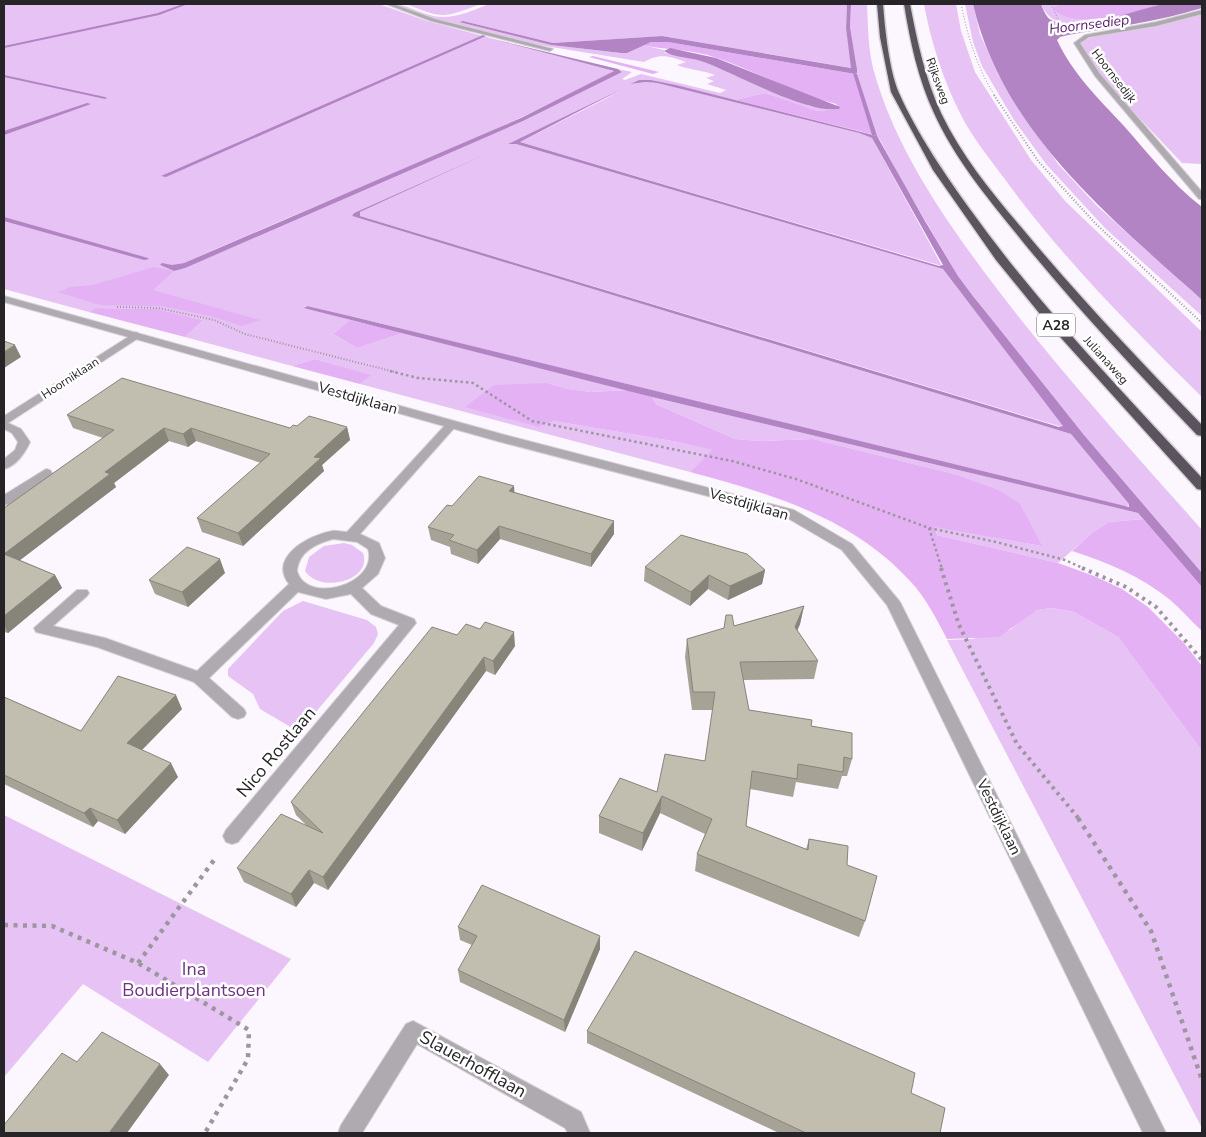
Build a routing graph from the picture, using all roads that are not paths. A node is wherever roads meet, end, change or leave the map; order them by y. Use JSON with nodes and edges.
{"nodes":[{"id":1,"x":389,"y":4,"type":"edge"},
{"id":2,"x":880,"y":4,"type":"edge"},
{"id":3,"x":907,"y":4,"type":"edge"},
{"id":4,"x":1202,"y":12,"type":"edge"},
{"id":5,"x":550,"y":49,"type":"dead end"},
{"id":6,"x":965,"y":160,"type":"joint"},
{"id":7,"x":1202,"y":197,"type":"edge"},
{"id":8,"x":4,"y":299,"type":"edge"},
{"id":9,"x":136,"y":335,"type":"junction"},
{"id":10,"x":4,"y":421,"type":"edge"},
{"id":11,"x":452,"y":424,"type":"junction"},
{"id":12,"x":4,"y":426,"type":"edge"},
{"id":13,"x":1202,"y":432,"type":"edge"},
{"id":14,"x":4,"y":465,"type":"edge"},
{"id":15,"x":46,"y":473,"type":"dead end"},
{"id":16,"x":1202,"y":486,"type":"edge"},
{"id":17,"x":5,"y":499,"type":"edge"},
{"id":18,"x":352,"y":535,"type":"junction"},
{"id":19,"x":297,"y":585,"type":"junction"},
{"id":20,"x":354,"y":588,"type":"junction"},
{"id":21,"x":82,"y":593,"type":"dead end"},
{"id":22,"x":199,"y":678,"type":"junction"},
{"id":23,"x":238,"y":713,"type":"dead end"},
{"id":24,"x":232,"y":836,"type":"road end"},
{"id":25,"x":349,"y":1133,"type":"edge"},
{"id":26,"x":578,"y":1133,"type":"edge"},
{"id":27,"x":1155,"y":1133,"type":"edge"}],
"edges":[{"from":1,"to":5,"type":"street"},
{"from":2,"to":16,"type":"highway","name":"Julianaweg","number":"A28"},
{"from":3,"to":6,"type":"highway","name":"Rijksweg","number":"A28"},
{"from":4,"to":7,"type":"street","name":"Hoornsedijk"},
{"from":6,"to":13,"type":"highway","name":"Julianaweg","number":"A28"},
{"from":8,"to":9,"type":"street","name":"Vestdijklaan"},
{"from":9,"to":10,"type":"street","name":"Hoorniklaan"},
{"from":9,"to":11,"type":"street","name":"Vestdijklaan"},
{"from":11,"to":18,"type":"street"},
{"from":11,"to":27,"type":"street","name":"Vestdijklaan"},
{"from":12,"to":14,"type":"street"},
{"from":15,"to":17,"type":"street"},
{"from":18,"to":19,"type":"street"},
{"from":18,"to":20,"type":"street"},
{"from":19,"to":20,"type":"street"},
{"from":19,"to":22,"type":"street"},
{"from":20,"to":24,"type":"street","name":"Nico Rostlaan"},
{"from":21,"to":22,"type":"street"},
{"from":22,"to":23,"type":"street"},
{"from":25,"to":26,"type":"street","name":"Slauerhofflaan"}]}
